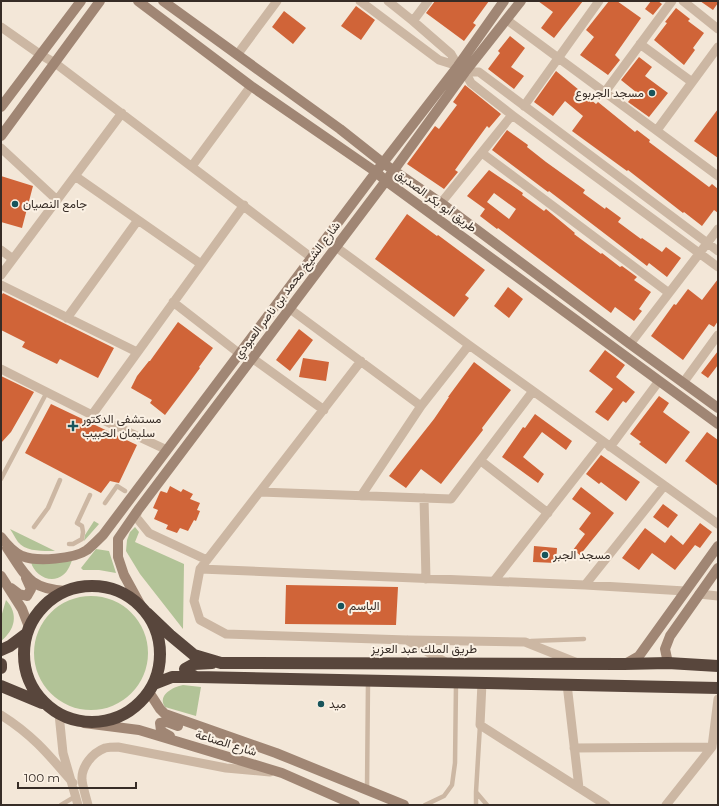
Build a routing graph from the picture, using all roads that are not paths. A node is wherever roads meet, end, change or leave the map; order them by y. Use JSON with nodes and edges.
{"nodes":[{"id":1,"x":81,"y":1,"type":"edge"},
{"id":2,"x":100,"y":1,"type":"edge"},
{"id":3,"x":138,"y":1,"type":"edge"},
{"id":4,"x":163,"y":1,"type":"edge"},
{"id":5,"x":277,"y":1,"type":"edge"},
{"id":6,"x":360,"y":1,"type":"edge"},
{"id":7,"x":388,"y":1,"type":"edge"},
{"id":8,"x":428,"y":1,"type":"edge"},
{"id":9,"x":504,"y":1,"type":"edge"},
{"id":10,"x":521,"y":1,"type":"edge"},
{"id":11,"x":600,"y":1,"type":"edge"},
{"id":12,"x":672,"y":1,"type":"edge"},
{"id":13,"x":683,"y":1,"type":"edge"},
{"id":14,"x":507,"y":20,"type":"junction"},
{"id":15,"x":413,"y":21,"type":"junction"},
{"id":16,"x":1,"y":27,"type":"edge"},
{"id":17,"x":718,"y":28,"type":"edge"},
{"id":18,"x":640,"y":44,"type":"junction"},
{"id":19,"x":718,"y":47,"type":"edge"},
{"id":20,"x":41,"y":55,"type":"junction"},
{"id":21,"x":237,"y":55,"type":"junction"},
{"id":22,"x":559,"y":57,"type":"junction"},
{"id":23,"x":55,"y":63,"type":"junction"},
{"id":24,"x":461,"y":69,"type":"junction"},
{"id":25,"x":692,"y":82,"type":"junction"},
{"id":26,"x":251,"y":86,"type":"junction"},
{"id":27,"x":605,"y":92,"type":"junction"},
{"id":28,"x":524,"y":106,"type":"junction"},
{"id":29,"x":1,"y":107,"type":"edge"},
{"id":30,"x":122,"y":113,"type":"junction"},
{"id":31,"x":512,"y":115,"type":"junction"},
{"id":32,"x":657,"y":130,"type":"junction"},
{"id":33,"x":1,"y":136,"type":"edge"},
{"id":34,"x":1,"y":148,"type":"edge"},
{"id":35,"x":482,"y":153,"type":"junction"},
{"id":36,"x":383,"y":163,"type":"junction"},
{"id":37,"x":192,"y":166,"type":"junction"},
{"id":38,"x":394,"y":170,"type":"junction"},
{"id":39,"x":376,"y":172,"type":"junction"},
{"id":40,"x":75,"y":176,"type":"junction"},
{"id":41,"x":718,"y":176,"type":"edge"},
{"id":42,"x":386,"y":181,"type":"junction"},
{"id":43,"x":57,"y":200,"type":"junction"},
{"id":44,"x":441,"y":203,"type":"junction"},
{"id":45,"x":244,"y":205,"type":"junction"},
{"id":46,"x":138,"y":220,"type":"junction"},
{"id":47,"x":718,"y":229,"type":"edge"},
{"id":48,"x":708,"y":243,"type":"junction"},
{"id":49,"x":336,"y":246,"type":"junction"},
{"id":50,"x":1,"y":250,"type":"edge"},
{"id":51,"x":718,"y":251,"type":"edge"},
{"id":52,"x":700,"y":254,"type":"junction"},
{"id":53,"x":312,"y":258,"type":"junction"},
{"id":54,"x":13,"y":259,"type":"junction"},
{"id":55,"x":201,"y":264,"type":"junction"},
{"id":56,"x":718,"y":267,"type":"edge"},
{"id":57,"x":1,"y":275,"type":"edge"},
{"id":58,"x":1,"y":285,"type":"edge"},
{"id":59,"x":669,"y":293,"type":"junction"},
{"id":60,"x":173,"y":302,"type":"junction"},
{"id":61,"x":290,"y":309,"type":"junction"},
{"id":62,"x":67,"y":318,"type":"junction"},
{"id":63,"x":718,"y":335,"type":"edge"},
{"id":64,"x":630,"y":344,"type":"junction"},
{"id":65,"x":469,"y":345,"type":"junction"},
{"id":66,"x":137,"y":352,"type":"junction"},
{"id":67,"x":240,"y":354,"type":"junction"},
{"id":68,"x":252,"y":358,"type":"junction"},
{"id":69,"x":361,"y":361,"type":"junction"},
{"id":70,"x":1,"y":369,"type":"edge"},
{"id":71,"x":659,"y":381,"type":"junction"},
{"id":72,"x":683,"y":383,"type":"junction"},
{"id":73,"x":533,"y":391,"type":"junction"},
{"id":74,"x":47,"y":392,"type":"junction"},
{"id":75,"x":421,"y":406,"type":"junction"},
{"id":76,"x":718,"y":408,"type":"edge"},
{"id":77,"x":324,"y":410,"type":"junction"},
{"id":78,"x":92,"y":415,"type":"junction"},
{"id":79,"x":718,"y":424,"type":"edge"},
{"id":80,"x":607,"y":444,"type":"junction"},
{"id":81,"x":168,"y":450,"type":"junction"},
{"id":82,"x":480,"y":461,"type":"junction"},
{"id":83,"x":1,"y":479,"type":"edge"},
{"id":84,"x":60,"y":480,"type":"dead end"},
{"id":85,"x":664,"y":486,"type":"junction"},
{"id":86,"x":125,"y":491,"type":"dead end"},
{"id":87,"x":260,"y":492,"type":"junction"},
{"id":88,"x":90,"y":495,"type":"dead end"},
{"id":89,"x":361,"y":496,"type":"junction"},
{"id":90,"x":424,"y":498,"type":"junction"},
{"id":91,"x":105,"y":503,"type":"dead end"},
{"id":92,"x":138,"y":510,"type":"junction"},
{"id":93,"x":548,"y":513,"type":"junction"},
{"id":94,"x":718,"y":524,"type":"edge"},
{"id":95,"x":34,"y":527,"type":"dead end"},
{"id":96,"x":1,"y":539,"type":"edge"},
{"id":97,"x":69,"y":544,"type":"dead end"},
{"id":98,"x":718,"y":546,"type":"edge"},
{"id":99,"x":207,"y":560,"type":"junction"},
{"id":100,"x":718,"y":568,"type":"edge"},
{"id":101,"x":200,"y":569,"type":"junction"},
{"id":102,"x":23,"y":573,"type":"junction"},
{"id":103,"x":1,"y":576,"type":"edge"},
{"id":104,"x":426,"y":578,"type":"junction"},
{"id":105,"x":494,"y":581,"type":"junction"},
{"id":106,"x":8,"y":585,"type":"junction"},
{"id":107,"x":585,"y":585,"type":"junction"},
{"id":108,"x":66,"y":591,"type":"junction"},
{"id":109,"x":685,"y":591,"type":"junction"},
{"id":110,"x":699,"y":594,"type":"junction"},
{"id":111,"x":718,"y":596,"type":"edge"},
{"id":112,"x":144,"y":609,"type":"junction"},
{"id":113,"x":27,"y":630,"type":"junction"},
{"id":114,"x":584,"y":639,"type":"dead end"},
{"id":115,"x":407,"y":640,"type":"junction"},
{"id":116,"x":525,"y":642,"type":"junction"},
{"id":117,"x":1,"y":650,"type":"edge"},
{"id":118,"x":221,"y":663,"type":"junction"},
{"id":119,"x":668,"y":663,"type":"junction"},
{"id":120,"x":1,"y":664,"type":"edge"},
{"id":121,"x":449,"y":664,"type":"junction"},
{"id":122,"x":581,"y":664,"type":"junction"},
{"id":123,"x":624,"y":664,"type":"junction"},
{"id":124,"x":718,"y":666,"type":"edge"},
{"id":125,"x":1,"y":668,"type":"edge"},
{"id":126,"x":197,"y":677,"type":"junction"},
{"id":127,"x":368,"y":680,"type":"junction"},
{"id":128,"x":456,"y":682,"type":"junction"},
{"id":129,"x":482,"y":683,"type":"junction"},
{"id":130,"x":567,"y":684,"type":"junction"},
{"id":131,"x":1,"y":686,"type":"edge"},
{"id":132,"x":152,"y":688,"type":"junction"},
{"id":133,"x":718,"y":688,"type":"edge"},
{"id":134,"x":718,"y":699,"type":"edge"},
{"id":135,"x":44,"y":704,"type":"junction"},
{"id":136,"x":58,"y":714,"type":"junction"},
{"id":137,"x":1,"y":715,"type":"edge"},
{"id":138,"x":84,"y":723,"type":"junction"},
{"id":139,"x":480,"y":725,"type":"junction"},
{"id":140,"x":221,"y":735,"type":"junction"},
{"id":141,"x":712,"y":747,"type":"junction"},
{"id":142,"x":574,"y":748,"type":"junction"},
{"id":143,"x":229,"y":757,"type":"junction"},
{"id":144,"x":282,"y":773,"type":"junction"},
{"id":145,"x":73,"y":783,"type":"junction"},
{"id":146,"x":579,"y":788,"type":"junction"},
{"id":147,"x":367,"y":790,"type":"junction"},
{"id":148,"x":476,"y":792,"type":"junction"},
{"id":149,"x":77,"y":800,"type":"edge"},
{"id":150,"x":61,"y":805,"type":"edge"},
{"id":151,"x":88,"y":805,"type":"edge"},
{"id":152,"x":355,"y":805,"type":"edge"},
{"id":153,"x":404,"y":805,"type":"edge"},
{"id":154,"x":425,"y":805,"type":"edge"},
{"id":155,"x":476,"y":805,"type":"edge"},
{"id":156,"x":487,"y":805,"type":"edge"},
{"id":157,"x":606,"y":805,"type":"edge"},
{"id":158,"x":666,"y":805,"type":"edge"}],
"edges":[{"from":1,"to":20,"type":"street"},
{"from":2,"to":23,"type":"street"},
{"from":3,"to":26,"type":"street","name":"طريق أبو بكر الصديق"},
{"from":4,"to":21,"type":"street","name":"طريق أبو بكر الصديق"},
{"from":5,"to":21,"type":"street"},
{"from":6,"to":24,"type":"street"},
{"from":7,"to":15,"type":"street"},
{"from":8,"to":15,"type":"street"},
{"from":9,"to":24,"type":"street","name":"شارع الشيخ محمد بن ناصر العبودي"},
{"from":10,"to":14,"type":"street","name":"شارع الشيخ محمد بن ناصر العبودي"},
{"from":11,"to":22,"type":"street"},
{"from":12,"to":18,"type":"street"},
{"from":13,"to":17,"type":"street"},
{"from":14,"to":22,"type":"street"},
{"from":14,"to":24,"type":"street","name":"شارع الشيخ محمد بن ناصر العبودي"},
{"from":15,"to":24,"type":"street"},
{"from":16,"to":20,"type":"street"},
{"from":18,"to":25,"type":"street"},
{"from":18,"to":27,"type":"street"},
{"from":19,"to":25,"type":"street"},
{"from":20,"to":23,"type":"street"},
{"from":20,"to":29,"type":"street"},
{"from":21,"to":36,"type":"street","name":"طريق أبو بكر الصديق"},
{"from":22,"to":27,"type":"street"},
{"from":22,"to":28,"type":"street"},
{"from":23,"to":30,"type":"street"},
{"from":23,"to":33,"type":"street"},
{"from":24,"to":28,"type":"street"},
{"from":24,"to":31,"type":"street"},
{"from":24,"to":36,"type":"street","name":"شارع الشيخ محمد بن ناصر العبودي"},
{"from":24,"to":38,"type":"street","name":"شارع الشيخ محمد بن ناصر العبودي"},
{"from":25,"to":32,"type":"street"},
{"from":26,"to":37,"type":"street"},
{"from":26,"to":39,"type":"street","name":"طريق أبو بكر الصديق"},
{"from":27,"to":32,"type":"street"},
{"from":28,"to":48,"type":"street"},
{"from":30,"to":37,"type":"street"},
{"from":30,"to":40,"type":"street"},
{"from":31,"to":35,"type":"street"},
{"from":31,"to":52,"type":"street"},
{"from":32,"to":41,"type":"street"},
{"from":34,"to":43,"type":"street"},
{"from":35,"to":44,"type":"street"},
{"from":35,"to":59,"type":"street"},
{"from":36,"to":38,"type":"street","name":"طريق أبو بكر الصديق"},
{"from":36,"to":39,"type":"street","name":"شارع الشيخ محمد بن ناصر العبودي"},
{"from":37,"to":45,"type":"street"},
{"from":38,"to":42,"type":"street","name":"شارع الشيخ محمد بن ناصر العبودي"},
{"from":38,"to":44,"type":"street","name":"طريق أبو بكر الصديق"},
{"from":39,"to":42,"type":"street","name":"طريق أبو بكر الصديق"},
{"from":39,"to":53,"type":"street","name":"شارع الشيخ محمد بن ناصر العبودي"},
{"from":40,"to":43,"type":"street"},
{"from":40,"to":46,"type":"street"},
{"from":42,"to":49,"type":"street","name":"شارع الشيخ محمد بن ناصر العبودي"},
{"from":42,"to":71,"type":"street","name":"طريق أبو بكر الصديق"},
{"from":43,"to":54,"type":"street"},
{"from":44,"to":64,"type":"street","name":"طريق أبو بكر الصديق"},
{"from":45,"to":53,"type":"street"},
{"from":45,"to":55,"type":"street"},
{"from":46,"to":55,"type":"street"},
{"from":46,"to":62,"type":"street"},
{"from":47,"to":48,"type":"street"},
{"from":48,"to":51,"type":"street"},
{"from":48,"to":52,"type":"street"},
{"from":49,"to":61,"type":"street","name":"شارع الشيخ محمد بن ناصر العبودي"},
{"from":49,"to":65,"type":"street"},
{"from":50,"to":54,"type":"street"},
{"from":52,"to":56,"type":"street"},
{"from":52,"to":59,"type":"street"},
{"from":53,"to":67,"type":"street","name":"شارع الشيخ محمد بن ناصر العبودي"},
{"from":54,"to":57,"type":"street"},
{"from":55,"to":60,"type":"street"},
{"from":58,"to":62,"type":"street"},
{"from":59,"to":64,"type":"street"},
{"from":60,"to":66,"type":"street"},
{"from":60,"to":67,"type":"street"},
{"from":61,"to":68,"type":"street","name":"شارع الشيخ محمد بن ناصر العبودي"},
{"from":61,"to":69,"type":"street"},
{"from":62,"to":66,"type":"street"},
{"from":63,"to":72,"type":"street"},
{"from":64,"to":72,"type":"street","name":"طريق أبو بكر الصديق"},
{"from":65,"to":73,"type":"street"},
{"from":65,"to":75,"type":"street"},
{"from":66,"to":78,"type":"street"},
{"from":67,"to":81,"type":"street","name":"شارع الشيخ محمد بن ناصر العبودي"},
{"from":68,"to":77,"type":"street"},
{"from":68,"to":92,"type":"street","name":"شارع الشيخ محمد بن ناصر العبودي"},
{"from":69,"to":75,"type":"street"},
{"from":69,"to":77,"type":"street"},
{"from":70,"to":74,"type":"street"},
{"from":71,"to":79,"type":"street","name":"طريق أبو بكر الصديق"},
{"from":71,"to":80,"type":"street"},
{"from":72,"to":76,"type":"street","name":"طريق أبو بكر الصديق"},
{"from":73,"to":80,"type":"street"},
{"from":73,"to":82,"type":"street"},
{"from":74,"to":78,"type":"street"},
{"from":74,"to":83,"type":"lane"},
{"from":75,"to":89,"type":"street"},
{"from":77,"to":87,"type":"street"},
{"from":78,"to":81,"type":"street"},
{"from":80,"to":85,"type":"street"},
{"from":80,"to":93,"type":"street"},
{"from":81,"to":96,"type":"street","name":"شارع الشيخ محمد بن ناصر العبودي"},
{"from":82,"to":90,"type":"street"},
{"from":82,"to":93,"type":"street"},
{"from":84,"to":95,"type":"lane"},
{"from":85,"to":94,"type":"street"},
{"from":85,"to":107,"type":"street"},
{"from":86,"to":91,"type":"lane"},
{"from":87,"to":89,"type":"street"},
{"from":87,"to":99,"type":"street"},
{"from":88,"to":97,"type":"lane"},
{"from":89,"to":90,"type":"street"},
{"from":90,"to":104,"type":"street"},
{"from":92,"to":99,"type":"street"},
{"from":92,"to":112,"type":"street","name":"شارع الشيخ محمد بن ناصر العبودي"},
{"from":93,"to":105,"type":"street"},
{"from":96,"to":102,"type":"street"},
{"from":98,"to":109,"type":"street"},
{"from":99,"to":101,"type":"street"},
{"from":100,"to":110,"type":"street"},
{"from":101,"to":104,"type":"street"},
{"from":101,"to":115,"type":"street"},
{"from":102,"to":106,"type":"street"},
{"from":102,"to":108,"type":"street"},
{"from":103,"to":106,"type":"street"},
{"from":104,"to":105,"type":"street"},
{"from":105,"to":107,"type":"street"},
{"from":106,"to":113,"type":"street"},
{"from":107,"to":109,"type":"street"},
{"from":108,"to":112,"type":"highway"},
{"from":108,"to":113,"type":"highway"},
{"from":109,"to":123,"type":"street"},
{"from":110,"to":111,"type":"street"},
{"from":110,"to":119,"type":"street"},
{"from":112,"to":118,"type":"highway","name":"طريق الملك عبد العزيز"},
{"from":112,"to":132,"type":"highway"},
{"from":113,"to":117,"type":"highway"},
{"from":113,"to":135,"type":"highway"},
{"from":114,"to":116,"type":"lane"},
{"from":115,"to":116,"type":"street"},
{"from":115,"to":121,"type":"street"},
{"from":116,"to":122,"type":"street"},
{"from":118,"to":121,"type":"highway","name":"طريق الملك عبد العزيز"},
{"from":118,"to":126,"type":"highway"},
{"from":119,"to":123,"type":"highway","name":"طريق الملك عبد العزيز"},
{"from":119,"to":124,"type":"highway","name":"طريق الملك عبد العزيز"},
{"from":120,"to":125,"type":"highway"},
{"from":121,"to":122,"type":"highway","name":"طريق الملك عبد العزيز"},
{"from":122,"to":123,"type":"highway","name":"طريق الملك عبد العزيز"},
{"from":126,"to":127,"type":"highway"},
{"from":126,"to":132,"type":"highway"},
{"from":127,"to":128,"type":"highway"},
{"from":127,"to":147,"type":"lane"},
{"from":128,"to":129,"type":"highway"},
{"from":128,"to":154,"type":"lane"},
{"from":129,"to":130,"type":"highway"},
{"from":129,"to":139,"type":"street"},
{"from":130,"to":133,"type":"highway"},
{"from":130,"to":142,"type":"street"},
{"from":131,"to":135,"type":"highway"},
{"from":132,"to":138,"type":"highway"},
{"from":132,"to":140,"type":"street","name":"شارع الصناعة"},
{"from":134,"to":141,"type":"street"},
{"from":135,"to":136,"type":"highway"},
{"from":136,"to":138,"type":"highway"},
{"from":136,"to":145,"type":"street"},
{"from":137,"to":145,"type":"street"},
{"from":138,"to":143,"type":"street","name":"شارع الصناعة"},
{"from":139,"to":146,"type":"street"},
{"from":139,"to":148,"type":"lane"},
{"from":140,"to":143,"type":"street"},
{"from":140,"to":147,"type":"street","name":"شارع الصناعة"},
{"from":141,"to":142,"type":"street"},
{"from":141,"to":158,"type":"street"},
{"from":142,"to":146,"type":"street"},
{"from":143,"to":144,"type":"street","name":"شارع الصناعة"},
{"from":144,"to":151,"type":"street"},
{"from":144,"to":152,"type":"street","name":"شارع الصناعة"},
{"from":145,"to":149,"type":"street"},
{"from":146,"to":157,"type":"street"},
{"from":147,"to":153,"type":"street","name":"شارع الصناعة"},
{"from":148,"to":155,"type":"lane"},
{"from":148,"to":156,"type":"lane"},
{"from":149,"to":150,"type":"lane"}]}
